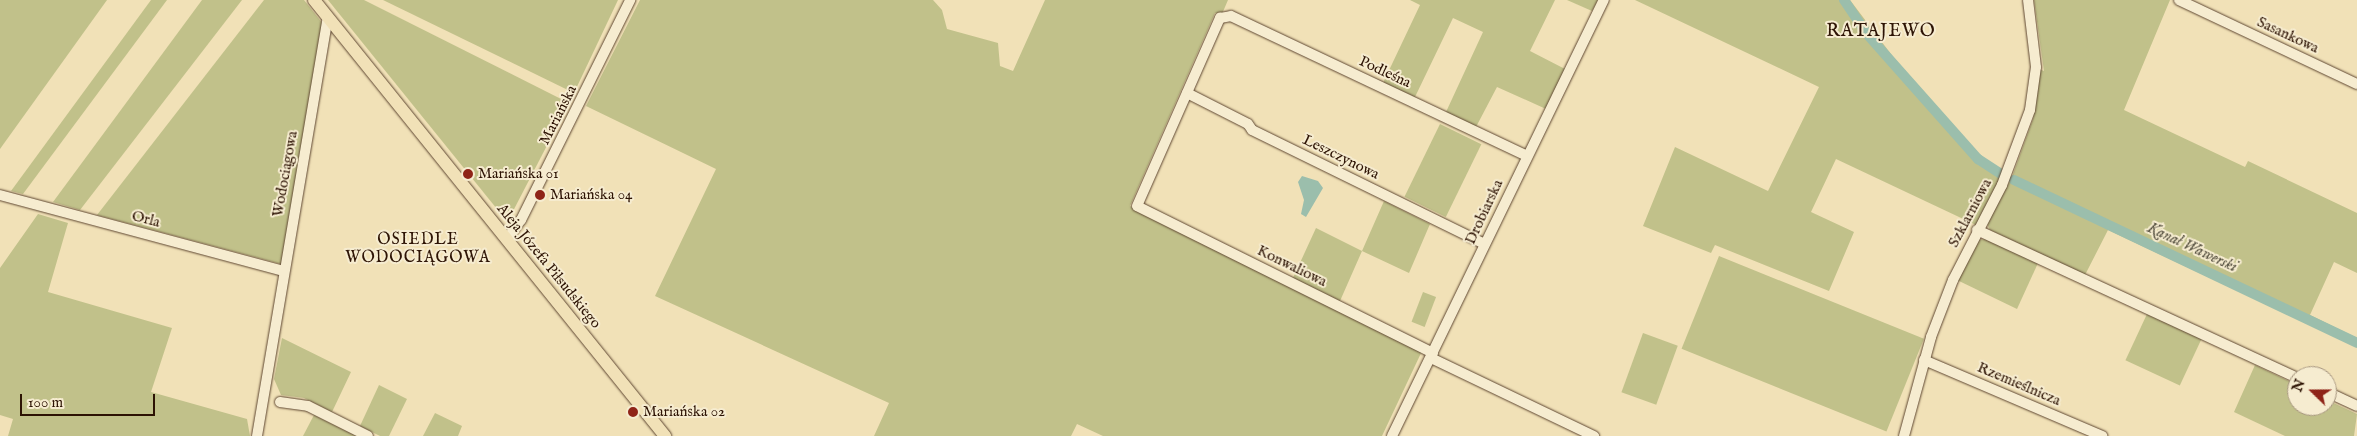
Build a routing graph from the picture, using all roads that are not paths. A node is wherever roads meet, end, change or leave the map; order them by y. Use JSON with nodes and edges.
{"nodes":[{"id":1,"x":314,"y":0,"type":"edge"},
{"id":2,"x":630,"y":0,"type":"edge"},
{"id":3,"x":1604,"y":0,"type":"edge"},
{"id":4,"x":2028,"y":0,"type":"edge"},
{"id":5,"x":2179,"y":0,"type":"edge"},
{"id":6,"x":328,"y":18,"type":"junction"},
{"id":7,"x":2357,"y":84,"type":"edge"},
{"id":8,"x":1187,"y":93,"type":"junction"},
{"id":9,"x":1527,"y":156,"type":"junction"},
{"id":10,"x":0,"y":195,"type":"edge"},
{"id":11,"x":1978,"y":230,"type":"junction"},
{"id":12,"x":506,"y":239,"type":"junction"},
{"id":13,"x":1485,"y":244,"type":"junction"},
{"id":14,"x":283,"y":271,"type":"junction"},
{"id":15,"x":1432,"y":355,"type":"junction"},
{"id":16,"x":1924,"y":360,"type":"junction"},
{"id":17,"x":2287,"y":373,"type":"edge"},
{"id":18,"x":2337,"y":397,"type":"edge"},
{"id":19,"x":280,"y":402,"type":"dead end"},
{"id":20,"x":2357,"y":406,"type":"edge"},
{"id":21,"x":257,"y":436,"type":"edge"},
{"id":22,"x":368,"y":436,"type":"edge"},
{"id":23,"x":665,"y":436,"type":"edge"},
{"id":24,"x":1392,"y":436,"type":"edge"},
{"id":25,"x":1594,"y":436,"type":"edge"},
{"id":26,"x":1904,"y":436,"type":"edge"},
{"id":27,"x":2102,"y":436,"type":"edge"}],
"edges":[{"from":1,"to":6,"type":"main road","name":"Aleja Józefa Piłsudskiego"},
{"from":2,"to":12,"type":"street","name":"Mariańska"},
{"from":3,"to":9,"type":"street","name":"Drobiarska"},
{"from":4,"to":11,"type":"street","name":"Szklarniowa"},
{"from":5,"to":7,"type":"street","name":"Sasankowa"},
{"from":6,"to":12,"type":"main road","name":"Aleja Józefa Piłsudskiego"},
{"from":6,"to":14,"type":"street","name":"Wodociągowa"},
{"from":8,"to":9,"type":"street","name":"Podleśna"},
{"from":8,"to":13,"type":"street","name":"Leszczynowa"},
{"from":8,"to":15,"type":"street","name":"Konwaliowa"},
{"from":9,"to":13,"type":"street","name":"Drobiarska"},
{"from":10,"to":14,"type":"street","name":"Orla"},
{"from":11,"to":16,"type":"street","name":"Szklarniowa"},
{"from":11,"to":17,"type":"street"},
{"from":12,"to":23,"type":"main road","name":"Aleja Józefa Piłsudskiego"},
{"from":13,"to":15,"type":"street","name":"Drobiarska"},
{"from":14,"to":21,"type":"street","name":"Wodociągowa"},
{"from":15,"to":24,"type":"street","name":"Drobiarska"},
{"from":15,"to":25,"type":"street","name":"Konwaliowa"},
{"from":16,"to":26,"type":"street","name":"Szklarniowa"},
{"from":16,"to":27,"type":"street","name":"Rzemieślnicza"},
{"from":18,"to":20,"type":"street"},
{"from":19,"to":22,"type":"street"}]}
